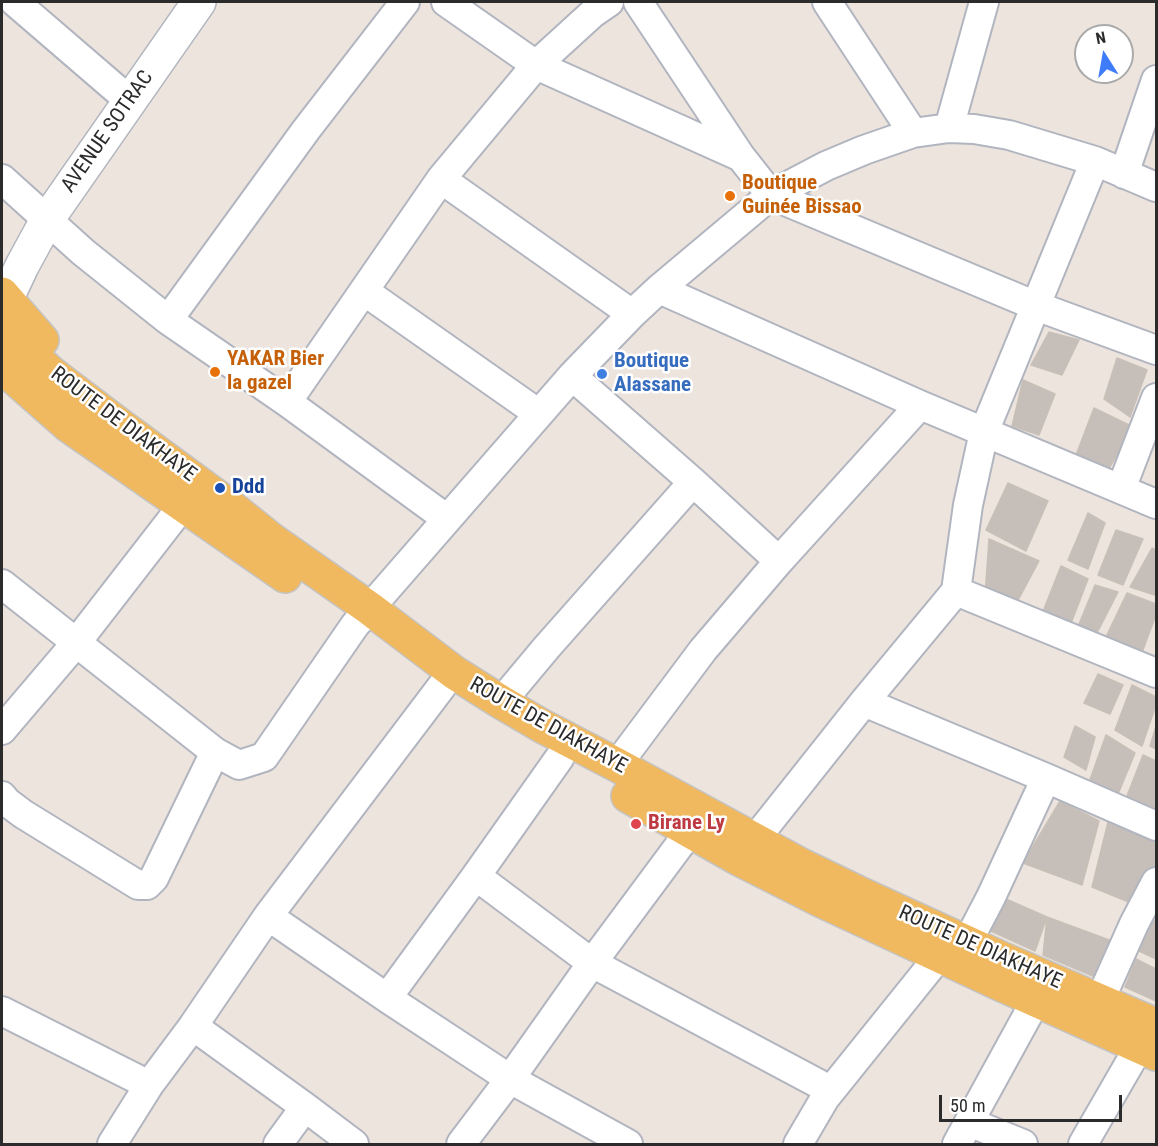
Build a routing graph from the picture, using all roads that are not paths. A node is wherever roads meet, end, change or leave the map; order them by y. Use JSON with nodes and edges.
{"nodes":[{"id":1,"x":15,"y":2,"type":"edge"},
{"id":2,"x":199,"y":2,"type":"edge"},
{"id":3,"x":405,"y":2,"type":"edge"},
{"id":4,"x":446,"y":2,"type":"edge"},
{"id":5,"x":609,"y":2,"type":"edge"},
{"id":6,"x":638,"y":2,"type":"edge"},
{"id":7,"x":827,"y":2,"type":"edge"},
{"id":8,"x":984,"y":2,"type":"edge"},
{"id":9,"x":536,"y":65,"type":"junction"},
{"id":10,"x":1156,"y":81,"type":"edge"},
{"id":11,"x":130,"y":100,"type":"junction"},
{"id":12,"x":949,"y":128,"type":"junction"},
{"id":13,"x":913,"y":133,"type":"junction"},
{"id":14,"x":741,"y":157,"type":"junction"},
{"id":15,"x":1095,"y":162,"type":"junction"},
{"id":16,"x":1124,"y":174,"type":"junction"},
{"id":17,"x":2,"y":179,"type":"edge"},
{"id":18,"x":441,"y":179,"type":"junction"},
{"id":19,"x":1156,"y":187,"type":"edge"},
{"id":20,"x":771,"y":195,"type":"junction"},
{"id":21,"x":47,"y":220,"type":"junction"},
{"id":22,"x":659,"y":289,"type":"junction"},
{"id":23,"x":364,"y":291,"type":"junction"},
{"id":24,"x":1036,"y":306,"type":"junction"},
{"id":25,"x":3,"y":307,"type":"edge"},
{"id":26,"x":632,"y":314,"type":"junction"},
{"id":27,"x":168,"y":320,"type":"junction"},
{"id":28,"x":1156,"y":350,"type":"edge"},
{"id":29,"x":2,"y":367,"type":"edge"},
{"id":30,"x":572,"y":376,"type":"junction"},
{"id":31,"x":1156,"y":398,"type":"edge"},
{"id":32,"x":288,"y":402,"type":"junction"},
{"id":33,"x":920,"y":405,"type":"junction"},
{"id":34,"x":539,"y":414,"type":"junction"},
{"id":35,"x":984,"y":432,"type":"junction"},
{"id":36,"x":693,"y":482,"type":"junction"},
{"id":37,"x":1121,"y":489,"type":"junction"},
{"id":38,"x":1156,"y":504,"type":"edge"},
{"id":39,"x":183,"y":505,"type":"junction"},
{"id":40,"x":447,"y":519,"type":"junction"},
{"id":41,"x":779,"y":561,"type":"junction"},
{"id":42,"x":2,"y":584,"type":"edge"},
{"id":43,"x":956,"y":591,"type":"junction"},
{"id":44,"x":362,"y":617,"type":"junction"},
{"id":45,"x":76,"y":643,"type":"junction"},
{"id":46,"x":1156,"y":673,"type":"edge"},
{"id":47,"x":442,"y":686,"type":"junction"},
{"id":48,"x":501,"y":702,"type":"junction"},
{"id":49,"x":864,"y":702,"type":"junction"},
{"id":50,"x":2,"y":730,"type":"edge"},
{"id":51,"x":214,"y":752,"type":"junction"},
{"id":52,"x":560,"y":757,"type":"junction"},
{"id":53,"x":617,"y":765,"type":"junction"},
{"id":54,"x":1046,"y":778,"type":"junction"},
{"id":55,"x":2,"y":796,"type":"edge"},
{"id":56,"x":1156,"y":826,"type":"edge"},
{"id":57,"x":690,"y":831,"type":"junction"},
{"id":58,"x":747,"y":849,"type":"junction"},
{"id":59,"x":476,"y":876,"type":"junction"},
{"id":60,"x":1156,"y":882,"type":"edge"},
{"id":61,"x":268,"y":916,"type":"junction"},
{"id":62,"x":953,"y":949,"type":"junction"},
{"id":63,"x":592,"y":963,"type":"junction"},
{"id":64,"x":387,"y":998,"type":"junction"},
{"id":65,"x":1036,"y":1000,"type":"junction"},
{"id":66,"x":1100,"y":1000,"type":"junction"},
{"id":67,"x":2,"y":1011,"type":"edge"},
{"id":68,"x":193,"y":1026,"type":"junction"},
{"id":69,"x":1151,"y":1042,"type":"edge"},
{"id":70,"x":510,"y":1079,"type":"junction"},
{"id":71,"x":149,"y":1085,"type":"junction"},
{"id":72,"x":825,"y":1098,"type":"junction"},
{"id":73,"x":305,"y":1107,"type":"junction"},
{"id":74,"x":963,"y":1133,"type":"edge"},
{"id":75,"x":112,"y":1144,"type":"edge"},
{"id":76,"x":278,"y":1144,"type":"edge"},
{"id":77,"x":354,"y":1144,"type":"edge"},
{"id":78,"x":461,"y":1144,"type":"edge"},
{"id":79,"x":628,"y":1144,"type":"edge"},
{"id":80,"x":798,"y":1144,"type":"edge"},
{"id":81,"x":1023,"y":1144,"type":"edge"},
{"id":82,"x":1083,"y":1144,"type":"edge"}],
"edges":[{"from":1,"to":11,"type":"street"},
{"from":2,"to":11,"type":"street","name":"AVENUE SOTRAC"},
{"from":3,"to":27,"type":"street"},
{"from":4,"to":9,"type":"street"},
{"from":5,"to":9,"type":"street"},
{"from":6,"to":14,"type":"street"},
{"from":7,"to":13,"type":"street"},
{"from":8,"to":12,"type":"street"},
{"from":9,"to":14,"type":"street"},
{"from":9,"to":18,"type":"street"},
{"from":10,"to":16,"type":"street"},
{"from":11,"to":21,"type":"street","name":"AVENUE SOTRAC"},
{"from":12,"to":13,"type":"street"},
{"from":12,"to":15,"type":"street"},
{"from":13,"to":20,"type":"street"},
{"from":14,"to":20,"type":"street"},
{"from":15,"to":16,"type":"street"},
{"from":15,"to":24,"type":"street"},
{"from":16,"to":19,"type":"street"},
{"from":17,"to":21,"type":"street"},
{"from":18,"to":23,"type":"street"},
{"from":18,"to":26,"type":"street"},
{"from":20,"to":22,"type":"street"},
{"from":20,"to":24,"type":"street"},
{"from":21,"to":25,"type":"street","name":"AVENUE SOTRAC"},
{"from":21,"to":27,"type":"street"},
{"from":22,"to":26,"type":"street"},
{"from":22,"to":33,"type":"street"},
{"from":23,"to":32,"type":"street"},
{"from":23,"to":34,"type":"street"},
{"from":24,"to":28,"type":"street"},
{"from":24,"to":35,"type":"street"},
{"from":25,"to":44,"type":"main road","name":"ROUTE DE DIAKHAYE"},
{"from":26,"to":30,"type":"street"},
{"from":27,"to":32,"type":"street"},
{"from":29,"to":39,"type":"main road","name":"ROUTE DE DIAKHAYE"},
{"from":30,"to":34,"type":"street"},
{"from":30,"to":36,"type":"street"},
{"from":31,"to":37,"type":"street"},
{"from":32,"to":40,"type":"street"},
{"from":33,"to":35,"type":"street"},
{"from":33,"to":41,"type":"street"},
{"from":34,"to":40,"type":"street"},
{"from":35,"to":37,"type":"street"},
{"from":35,"to":43,"type":"street"},
{"from":36,"to":41,"type":"street"},
{"from":36,"to":48,"type":"street"},
{"from":37,"to":38,"type":"street"},
{"from":39,"to":44,"type":"main road","name":"ROUTE DE DIAKHAYE"},
{"from":39,"to":45,"type":"street"},
{"from":40,"to":44,"type":"street"},
{"from":41,"to":53,"type":"street"},
{"from":42,"to":45,"type":"street"},
{"from":43,"to":46,"type":"street"},
{"from":43,"to":49,"type":"street"},
{"from":44,"to":47,"type":"main road","name":"ROUTE DE DIAKHAYE"},
{"from":44,"to":48,"type":"main road","name":"ROUTE DE DIAKHAYE"},
{"from":44,"to":51,"type":"street"},
{"from":45,"to":50,"type":"street"},
{"from":45,"to":51,"type":"street"},
{"from":47,"to":52,"type":"main road","name":"ROUTE DE DIAKHAYE"},
{"from":47,"to":61,"type":"street"},
{"from":48,"to":53,"type":"main road","name":"ROUTE DE DIAKHAYE"},
{"from":49,"to":54,"type":"street"},
{"from":49,"to":58,"type":"street"},
{"from":51,"to":55,"type":"street"},
{"from":52,"to":57,"type":"main road","name":"ROUTE DE DIAKHAYE"},
{"from":52,"to":59,"type":"street"},
{"from":53,"to":58,"type":"main road","name":"ROUTE DE DIAKHAYE"},
{"from":54,"to":56,"type":"street"},
{"from":54,"to":62,"type":"street"},
{"from":57,"to":58,"type":"main road","name":"ROUTE DE DIAKHAYE"},
{"from":57,"to":63,"type":"street"},
{"from":58,"to":62,"type":"main road","name":"ROUTE DE DIAKHAYE"},
{"from":59,"to":63,"type":"street"},
{"from":59,"to":64,"type":"street"},
{"from":60,"to":66,"type":"street"},
{"from":61,"to":64,"type":"street"},
{"from":61,"to":68,"type":"street"},
{"from":62,"to":65,"type":"main road","name":"ROUTE DE DIAKHAYE"},
{"from":62,"to":66,"type":"main road","name":"ROUTE DE DIAKHAYE"},
{"from":62,"to":72,"type":"street"},
{"from":63,"to":70,"type":"street"},
{"from":63,"to":72,"type":"street"},
{"from":64,"to":70,"type":"street"},
{"from":65,"to":69,"type":"main road","name":"ROUTE DE DIAKHAYE"},
{"from":65,"to":74,"type":"street"},
{"from":66,"to":69,"type":"main road","name":"ROUTE DE DIAKHAYE"},
{"from":67,"to":71,"type":"street"},
{"from":68,"to":71,"type":"street"},
{"from":68,"to":73,"type":"street"},
{"from":69,"to":82,"type":"street"},
{"from":70,"to":78,"type":"street"},
{"from":70,"to":79,"type":"street"},
{"from":71,"to":75,"type":"street"},
{"from":72,"to":80,"type":"street"},
{"from":73,"to":76,"type":"street"},
{"from":73,"to":77,"type":"street"},
{"from":74,"to":81,"type":"street"}]}
